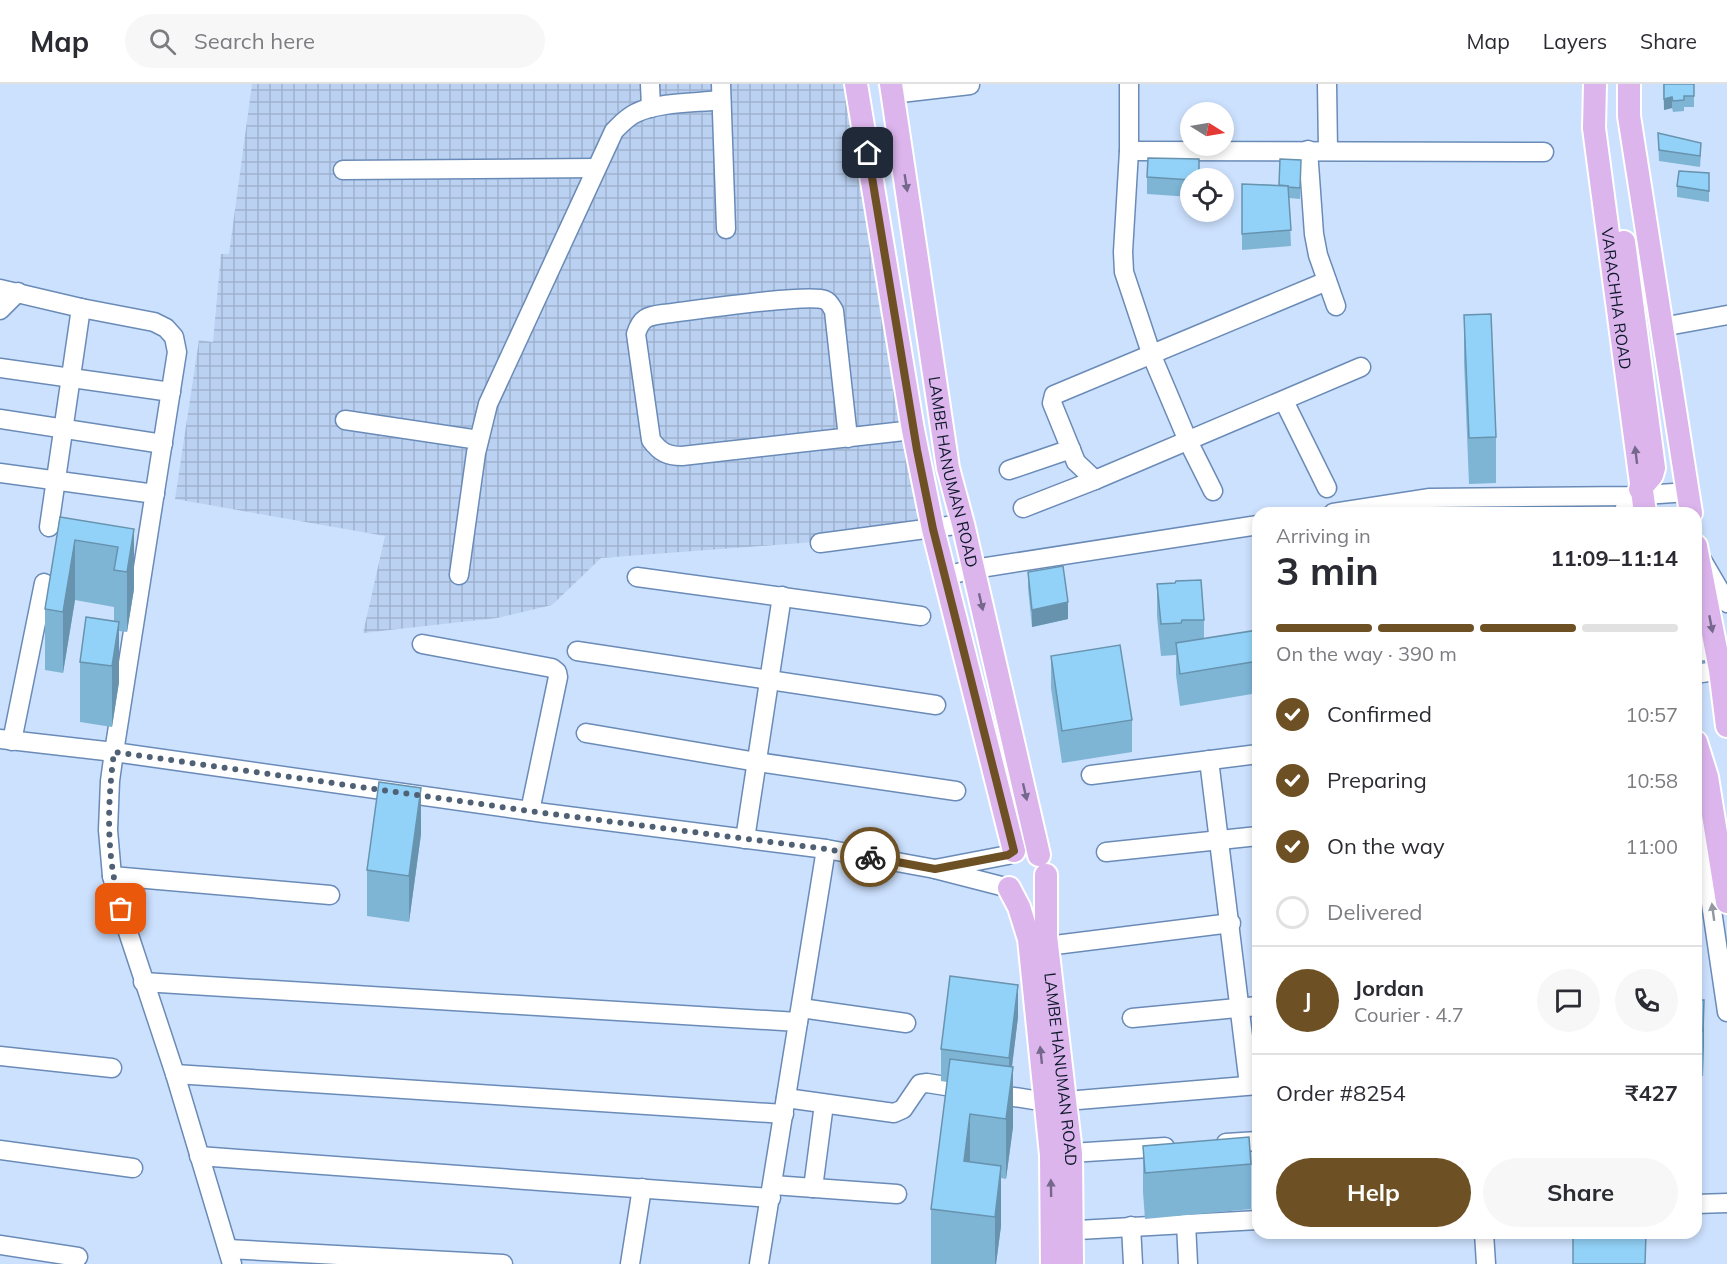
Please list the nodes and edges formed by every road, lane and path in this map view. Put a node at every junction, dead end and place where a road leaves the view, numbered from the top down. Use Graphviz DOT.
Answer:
graph roads {
  1 [pos="650,84"];
  2 [pos="856,84"];
  3 [pos="1130,84"];
  4 [pos="1327,84"];
  5 [pos="1595,84"];
  6 [pos="1629,84"];
  7 [pos="970,85"];
  8 [pos="892,89"];
  9 [pos="721,92"];
  10 [pos="651,108"];
  11 [pos="1629,116"];
  12 [pos="1308,150"];
  13 [pos="1328,150"];
  14 [pos="1130,151"];
  15 [pos="1544,152"];
  16 [pos="596,168"];
  17 [pos="343,170"];
  18 [pos="726,229"];
  19 [pos="1327,281"];
  20 [pos="0,289"];
  21 [pos="18,292"];
  22 [pos="1336,306"];
  23 [pos="81,308"];
  24 [pos="0,310"];
  25 [pos="1723,318"];
  26 [pos="1662,327"];
  27 [pos="1152,356"];
  28 [pos="1361,367"];
  29 [pos="0,368"];
  30 [pos="71,378"];
  31 [pos="171,392"];
  32 [pos="1284,401"];
  33 [pos="0,418"];
  34 [pos="345,420"];
  35 [pos="63,429"];
  36 [pos="913,430"];
  37 [pos="848,438"];
  38 [pos="479,441"];
  39 [pos="1188,441"];
  40 [pos="163,444"];
  41 [pos="1071,449"];
  42 [pos="1009,470"];
  43 [pos="0,473"];
  44 [pos="1095,480"];
  45 [pos="56,481"];
  46 [pos="1327,488"];
  47 [pos="1212,491"];
  48 [pos="155,494"];
  49 [pos="1689,496"];
  50 [pos="1636,501"];
  51 [pos="1421,506"];
  52 [pos="1023,508"];
  53 [pos="963,524"];
  54 [pos="1252,526"];
  55 [pos="49,527"];
  56 [pos="933,529"];
  57 [pos="820,543"];
  58 [pos="1702,559"];
  59 [pos="974,569"];
  60 [pos="459,575"];
  61 [pos="945,576"];
  62 [pos="637,577"];
  63 [pos="1702,577"];
  64 [pos="44,583"];
  65 [pos="782,596"];
  66 [pos="1727,603"];
  67 [pos="921,616"];
  68 [pos="422,644"];
  69 [pos="577,651"];
  70 [pos="1717,658"];
  71 [pos="1702,669"];
  72 [pos="769,680"];
  73 [pos="936,705"];
  74 [pos="1727,726"];
  75 [pos="586,733"];
  76 [pos="6,740"];
  77 [pos="114,752"];
  78 [pos="1252,755"];
  79 [pos="1209,760"];
  80 [pos="1702,761"];
  81 [pos="757,762"];
  82 [pos="1092,775"];
  83 [pos="1707,777"];
  84 [pos="956,791"];
  85 [pos="530,811"];
  86 [pos="1252,837"];
  87 [pos="745,839"];
  88 [pos="1221,840"];
  89 [pos="826,849"];
  90 [pos="1106,852"];
  91 [pos="1011,853"];
  92 [pos="1043,865"];
  93 [pos="935,869"];
  94 [pos="112,876"];
  95 [pos="1009,888"];
  96 [pos="330,895"];
  97 [pos="1727,902"];
  98 [pos="1231,923"];
  99 [pos="1047,946"];
  100 [pos="143,982"];
  101 [pos="1250,1007"];
  102 [pos="1727,1012"];
  103 [pos="800,1015"];
  104 [pos="1132,1018"];
  105 [pos="906,1023"];
  106 [pos="1252,1046"];
  107 [pos="0,1056"];
  108 [pos="112,1068"];
  109 [pos="175,1074"];
  110 [pos="1252,1085"];
  111 [pos="1056,1101"];
  112 [pos="824,1104"];
  113 [pos="785,1106"];
  114 [pos="1252,1141"];
  115 [pos="1212,1144"];
  116 [pos="1177,1146"];
  117 [pos="0,1150"];
  118 [pos="1061,1154"];
  119 [pos="199,1156"];
  120 [pos="133,1168"];
  121 [pos="642,1188"];
  122 [pos="813,1188"];
  123 [pos="772,1191"];
  124 [pos="897,1194"];
  125 [pos="1727,1203"];
  126 [pos="1702,1204"];
  127 [pos="1252,1220"];
  128 [pos="1186,1223"];
  129 [pos="1131,1226"];
  130 [pos="1062,1231"];
  131 [pos="1484,1239"];
  132 [pos="0,1245"];
  133 [pos="78,1257"];
  134 [pos="230,1257"];
  135 [pos="502,1264"];
  136 [pos="630,1264"];
  137 [pos="759,1264"];
  138 [pos="1052,1264"];
  139 [pos="1072,1264"];
  140 [pos="1133,1264"];
  141 [pos="1188,1264"];
  142 [pos="1486,1264"];
  1 -- 10 [label="street"];
  2 -- 36 [label="main road, LAMBE HANUMAN ROAD"];
  3 -- 14 [label="street"];
  4 -- 13 [label="street"];
  50 -- 5 [label="main road, VARACHHA ROAD, one-way"];
  6 -- 11 [label="main road"];
  7 -- 8 [label="street"];
  8 -- 53 [label="main road, LAMBE HANUMAN ROAD, one-way"];
  9 -- 10 [label="street"];
  9 -- 18 [label="street"];
  10 -- 16 [label="street"];
  11 -- 26 [label="main road"];
  11 -- 49 [label="main road"];
  12 -- 13 [label="street"];
  12 -- 14 [label="street"];
  12 -- 19 [label="street"];
  13 -- 15 [label="street"];
  14 -- 27 [label="street"];
  16 -- 17 [label="street"];
  16 -- 38 [label="street"];
  19 -- 22 [label="street"];
  19 -- 27 [label="street"];
  20 -- 21 [label="street"];
  21 -- 23 [label="street"];
  21 -- 24 [label="street"];
  23 -- 30 [label="street"];
  23 -- 31 [label="street"];
  25 -- 26 [label="street"];
  26 -- 49 [label="main road"];
  27 -- 39 [label="street"];
  27 -- 41 [label="street"];
  28 -- 32 [label="street"];
  29 -- 30 [label="street"];
  30 -- 31 [label="street"];
  30 -- 35 [label="street"];
  31 -- 40 [label="street"];
  32 -- 39 [label="street"];
  32 -- 46 [label="street"];
  33 -- 35 [label="street"];
  34 -- 38 [label="street"];
  35 -- 40 [label="street"];
  35 -- 45 [label="street"];
  36 -- 37 [label="street"];
  36 -- 56 [label="main road, LAMBE HANUMAN ROAD"];
  37 -- 37 [label="street"];
  38 -- 60 [label="street"];
  39 -- 44 [label="street"];
  39 -- 47 [label="street"];
  40 -- 48 [label="street"];
  41 -- 42 [label="street"];
  41 -- 44 [label="street"];
  43 -- 45 [label="street"];
  44 -- 52 [label="street"];
  45 -- 48 [label="street"];
  45 -- 55 [label="street"];
  48 -- 77 [label="street"];
  49 -- 50 [label="street"];
  50 -- 51 [label="street"];
  53 -- 56 [label="street"];
  53 -- 59 [label="main road, LAMBE HANUMAN ROAD"];
  54 -- 59 [label="street"];
  56 -- 57 [label="street"];
  56 -- 61 [label="main road, LAMBE HANUMAN ROAD"];
  58 -- 66 [label="street"];
  59 -- 61 [label="street"];
  59 -- 92 [label="main road, LAMBE HANUMAN ROAD, one-way"];
  61 -- 91 [label="main road, LAMBE HANUMAN ROAD"];
  62 -- 65 [label="street"];
  63 -- 70 [label="main road, one-way"];
  64 -- 76 [label="street"];
  65 -- 67 [label="street"];
  65 -- 72 [label="street"];
  68 -- 85 [label="street"];
  69 -- 72 [label="street"];
  70 -- 71 [label="street"];
  70 -- 74 [label="main road"];
  72 -- 73 [label="street"];
  72 -- 81 [label="street"];
  75 -- 81 [label="street"];
  76 -- 77 [label="street"];
  77 -- 85 [label="street"];
  77 -- 94 [label="street"];
  78 -- 79 [label="street"];
  79 -- 82 [label="street"];
  79 -- 88 [label="street"];
  80 -- 83 [label="main road"];
  81 -- 84 [label="street"];
  81 -- 87 [label="street"];
  83 -- 97 [label="main road"];
  102 -- 83 [label="street, one-way"];
  85 -- 87 [label="street"];
  86 -- 88 [label="street"];
  87 -- 89 [label="street"];
  88 -- 90 [label="street"];
  88 -- 98 [label="street"];
  89 -- 93 [label="street"];
  89 -- 103 [label="street"];
  91 -- 92 [label="main road"];
  91 -- 93 [label="street"];
  91 -- 95 [label="main road"];
  92 -- 95 [label="main road"];
  92 -- 99 [label="main road, LAMBE HANUMAN ROAD"];
  93 -- 95 [label="street"];
  94 -- 96 [label="street"];
  94 -- 100 [label="street"];
  111 -- 95 [label="main road, one-way"];
  98 -- 99 [label="street"];
  98 -- 101 [label="street"];
  99 -- 111 [label="main road, LAMBE HANUMAN ROAD"];
  100 -- 103 [label="street"];
  100 -- 109 [label="street"];
  101 -- 104 [label="street"];
  101 -- 106 [label="street"];
  103 -- 105 [label="street"];
  103 -- 113 [label="street"];
  107 -- 108 [label="street"];
  109 -- 113 [label="street"];
  109 -- 119 [label="street"];
  110 -- 111 [label="street"];
  111 -- 112 [label="street"];
  111 -- 118 [label="main road, LAMBE HANUMAN ROAD"];
  112 -- 113 [label="street"];
  112 -- 122 [label="street"];
  113 -- 123 [label="street"];
  114 -- 115 [label="street"];
  116 -- 118 [label="street"];
  117 -- 120 [label="street"];
  118 -- 130 [label="main road, LAMBE HANUMAN ROAD"];
  119 -- 121 [label="street"];
  119 -- 134 [label="street"];
  121 -- 123 [label="street"];
  121 -- 136 [label="street"];
  122 -- 123 [label="street"];
  122 -- 124 [label="street"];
  123 -- 137 [label="street"];
  125 -- 126 [label="street"];
  127 -- 128 [label="street"];
  128 -- 129 [label="street"];
  128 -- 141 [label="street"];
  129 -- 130 [label="street"];
  129 -- 140 [label="street"];
  130 -- 138 [label="main road"];
  130 -- 139 [label="main road, LAMBE HANUMAN ROAD"];
  131 -- 142 [label="street"];
  132 -- 133 [label="street"];
  134 -- 135 [label="street"];
}
